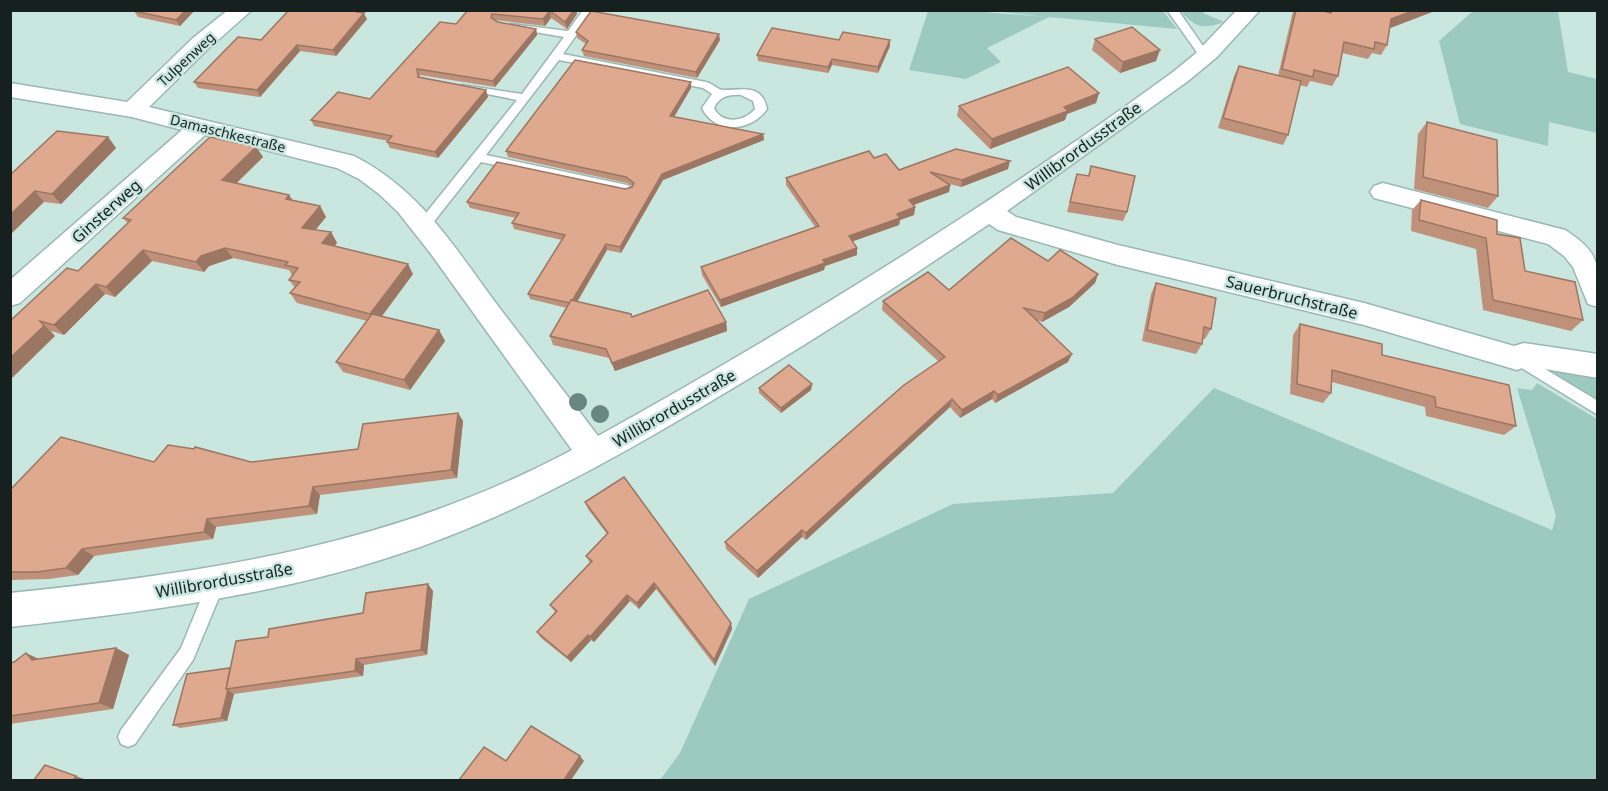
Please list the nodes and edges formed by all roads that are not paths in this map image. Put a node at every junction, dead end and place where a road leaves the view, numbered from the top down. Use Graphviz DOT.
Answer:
graph roads {
  1 [pos="242,10"];
  2 [pos="589,10"];
  3 [pos="1172,10"];
  4 [pos="1250,10"];
  5 [pos="500,23"];
  6 [pos="572,35"];
  7 [pos="557,56"];
  8 [pos="1204,56"];
  9 [pos="458,85"];
  10 [pos="10,90"];
  11 [pos="720,94"];
  12 [pos="525,98"];
  13 [pos="132,110"];
  14 [pos="201,126"];
  15 [pos="477,157"];
  16 [pos="627,189"];
  17 [pos="1383,192"];
  18 [pos="990,212"];
  19 [pos="423,226"];
  20 [pos="10,296"];
  21 [pos="1598,297"];
  22 [pos="1517,358"];
  23 [pos="1598,366"];
  24 [pos="1598,409"];
  25 [pos="593,454"];
  26 [pos="216,583"];
  27 [pos="10,610"];
  28 [pos="128,737"];
  1 -- 13 [label="street, Tulpenweg"];
  2 -- 6 [label="lane"];
  3 -- 8 [label="lane"];
  4 -- 8 [label="street, Willibrordusstraße"];
  5 -- 6 [label="lane"];
  6 -- 7 [label="lane"];
  7 -- 11 [label="lane"];
  7 -- 12 [label="lane"];
  8 -- 18 [label="street, Willibrordusstraße"];
  9 -- 12 [label="lane"];
  10 -- 13 [label="street, Damaschkestraße"];
  12 -- 15 [label="lane"];
  13 -- 14 [label="street, Damaschkestraße"];
  14 -- 19 [label="street, Damaschkestraße"];
  14 -- 20 [label="street, Ginsterweg"];
  15 -- 16 [label="lane"];
  15 -- 19 [label="lane"];
  17 -- 21 [label="street"];
  18 -- 22 [label="street, Sauerbruchstraße"];
  18 -- 25 [label="street, Willibrordusstraße"];
  19 -- 25 [label="street, Damaschkestraße"];
  22 -- 23 [label="street, Sauerbruchstraße"];
  22 -- 24 [label="lane"];
  25 -- 26 [label="street, Willibrordusstraße"];
  26 -- 27 [label="street, Willibrordusstraße"];
  26 -- 28 [label="lane"];
}
